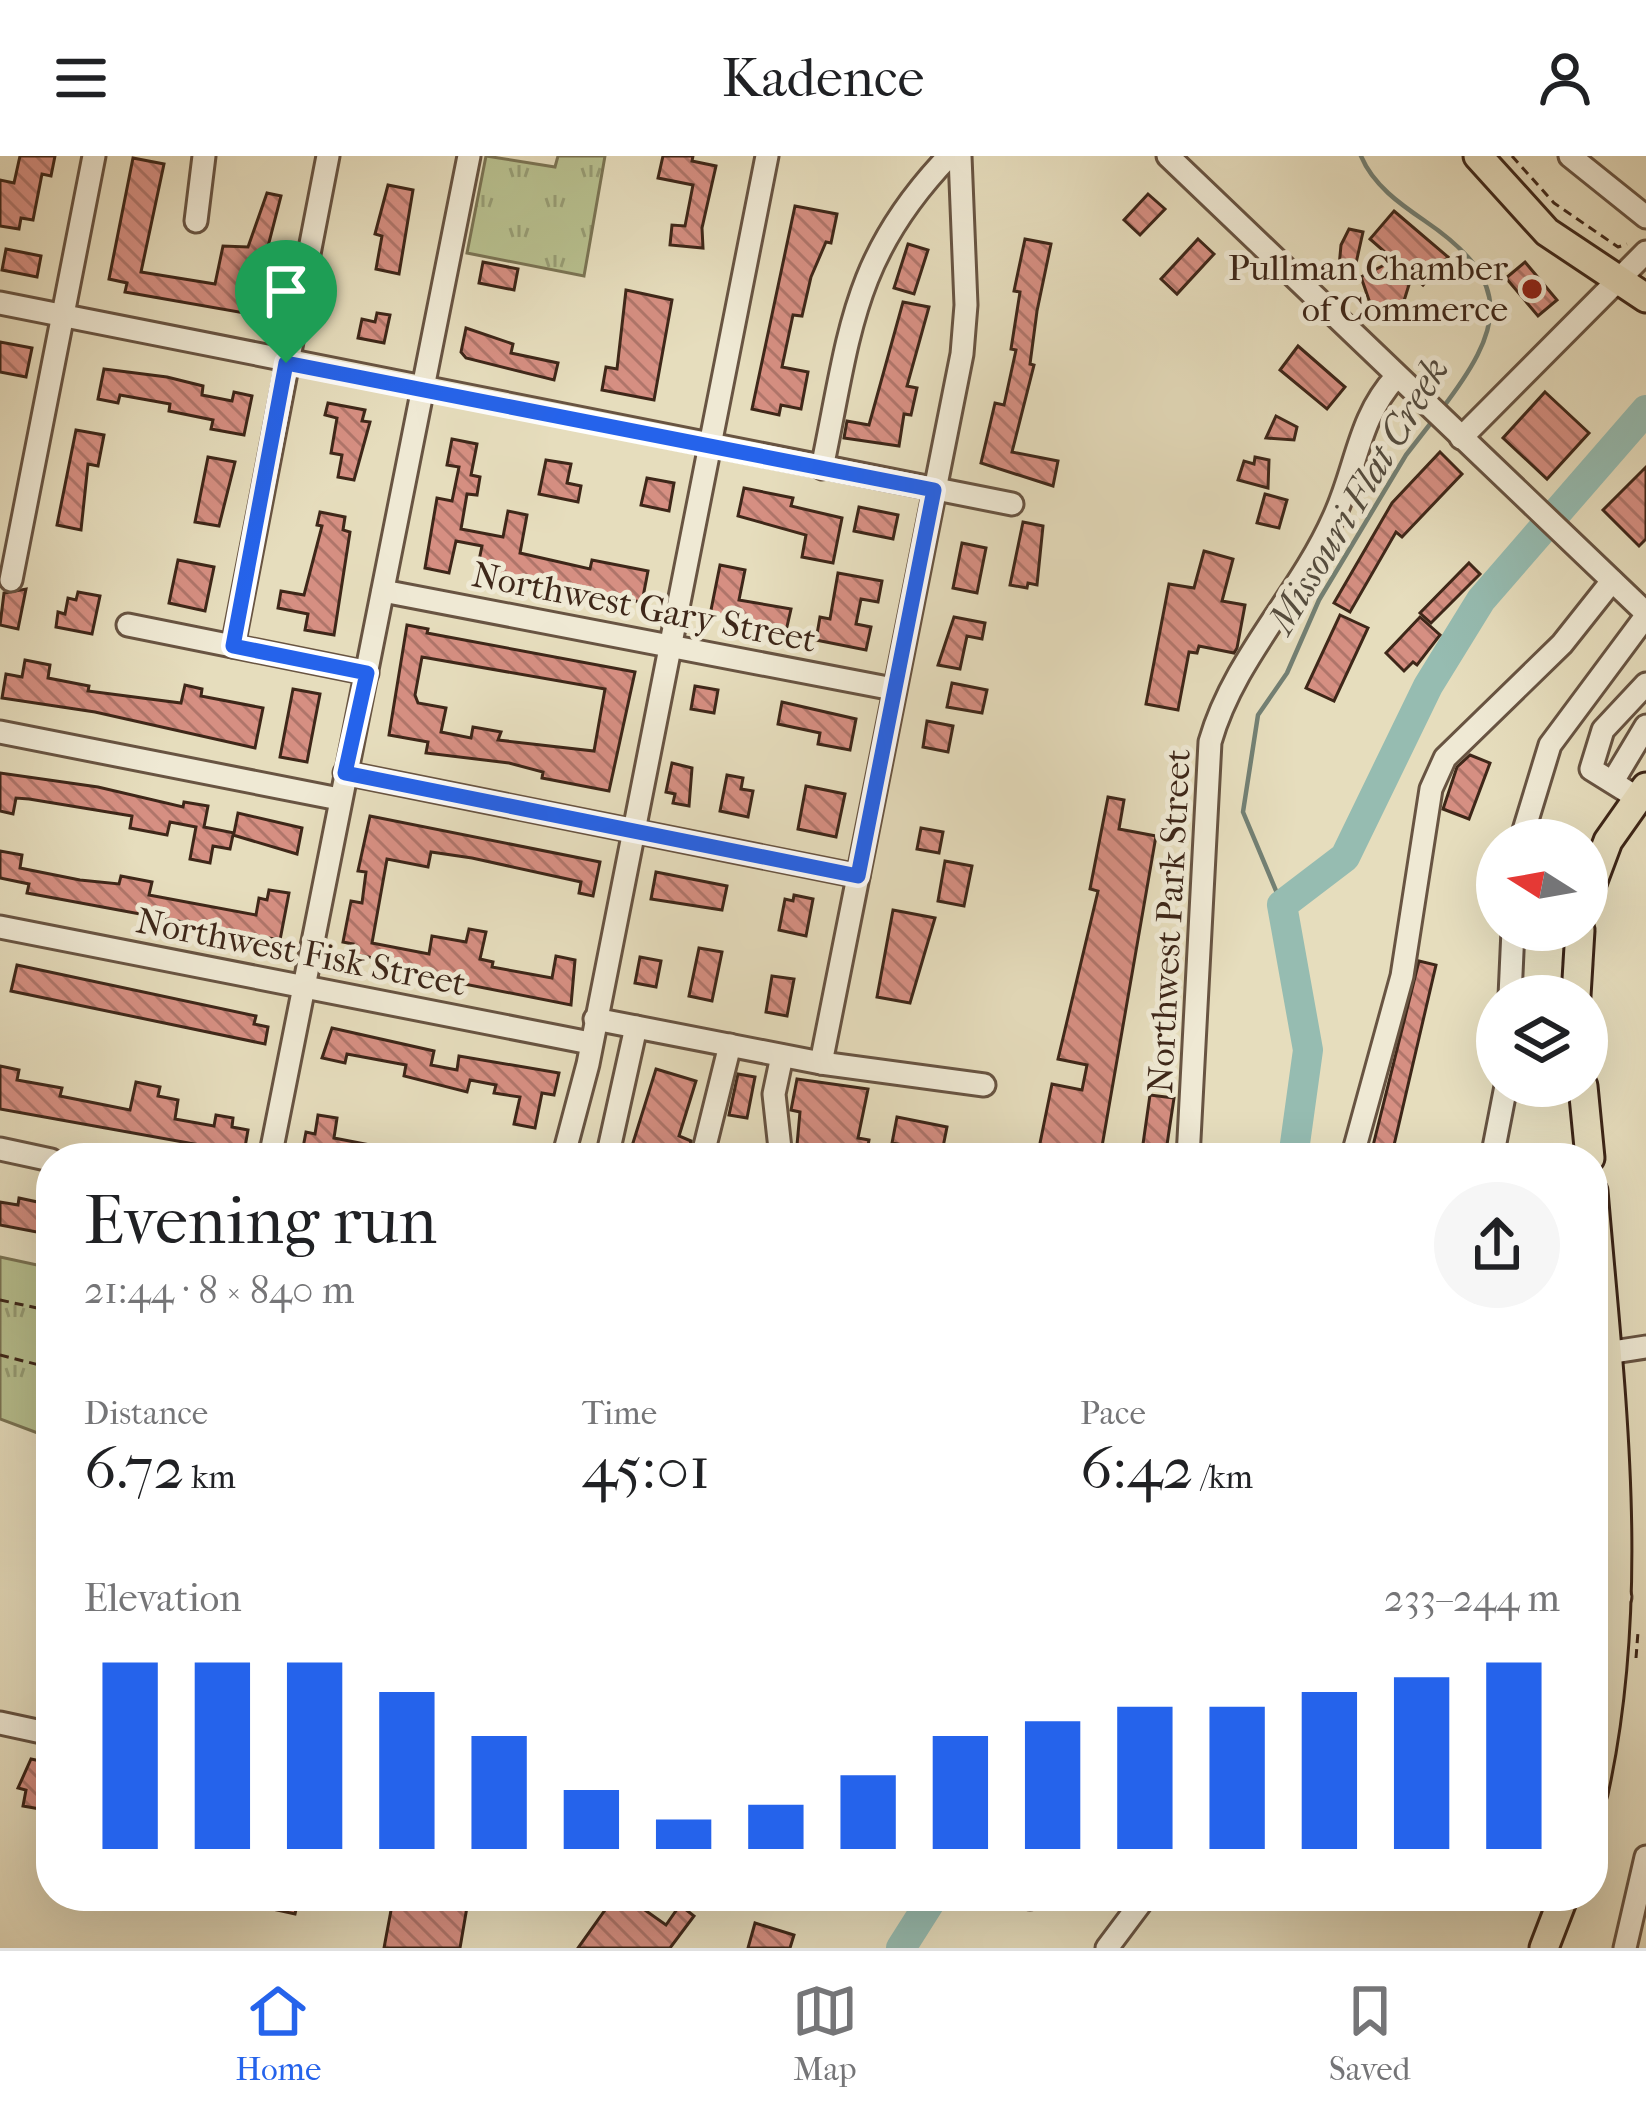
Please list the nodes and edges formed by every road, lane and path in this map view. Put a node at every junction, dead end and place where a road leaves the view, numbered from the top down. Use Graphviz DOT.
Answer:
graph roads {
  1 [pos="94,156"];
  2 [pos="204,156"];
  3 [pos="328,156"];
  4 [pos="469,156"];
  5 [pos="767,156"];
  6 [pos="950,156"];
  7 [pos="960,156"];
  8 [pos="1168,156"];
  9 [pos="1478,156"];
  10 [pos="1512,156"];
  11 [pos="1570,156"];
  12 [pos="1646,217"];
  13 [pos="196,221"];
  14 [pos="1618,247"];
  15 [pos="1646,252"];
  16 [pos="1615,280"];
  17 [pos="1646,298"];
  18 [pos="0,303"];
  19 [pos="62,316"];
  20 [pos="286,363"];
  21 [pos="1396,376"];
  22 [pos="421,390"];
  23 [pos="1455,432"];
  24 [pos="710,447"];
  25 [pos="822,467"];
  26 [pos="934,490"];
  27 [pos="1012,504"];
  28 [pos="11,580"];
  29 [pos="1612,581"];
  30 [pos="383,591"];
  31 [pos="1646,614"];
  32 [pos="128,625"];
  33 [pos="667,644"];
  34 [pos="233,646"];
  35 [pos="367,673"];
  36 [pos="1646,684"];
  37 [pos="893,689"];
  38 [pos="1646,726"];
  39 [pos="0,732"];
  40 [pos="345,773"];
  41 [pos="1632,788"];
  42 [pos="339,799"];
  43 [pos="1527,819"];
  44 [pos="632,831"];
  45 [pos="1608,841"];
  46 [pos="858,876"];
  47 [pos="0,927"];
  48 [pos="302,986"];
  49 [pos="595,1019"];
  50 [pos="636,1027"];
  51 [pos="590,1043"];
  52 [pos="730,1045"];
  53 [pos="782,1056"];
  54 [pos="821,1063"];
  55 [pos="984,1085"];
  56 [pos="1503,1107"];
  57 [pos="1590,1107"];
  58 [pos="273,1143"];
  59 [pos="567,1143"];
  60 [pos="610,1143"];
  61 [pos="706,1143"];
  62 [pos="780,1143"];
  63 [pos="1189,1143"];
  64 [pos="1356,1143"];
  65 [pos="1495,1143"];
  66 [pos="1590,1143"];
  67 [pos="0,1150"];
  68 [pos="36,1157"];
  69 [pos="0,1300"];
  70 [pos="36,1308"];
  71 [pos="1646,1348"];
  72 [pos="1608,1353"];
  73 [pos="0,1355"];
  74 [pos="36,1364"];
  75 [pos="0,1723"];
  76 [pos="36,1731"];
  77 [pos="1646,1857"];
  78 [pos="1135,1911"];
  79 [pos="1558,1911"];
  80 [pos="1107,1948"];
  81 [pos="1544,1948"];
  82 [pos="1624,1948"];
  1 -- 19 [label="street"];
  2 -- 13 [label="street"];
  3 -- 20 [label="street"];
  4 -- 22 [label="street"];
  5 -- 24 [label="street"];
  6 -- 25 [label="street"];
  7 -- 26 [label="street"];
  8 -- 21 [label="street"];
  9 -- 16 [label="main road"];
  10 -- 14 [label="path"];
  11 -- 12 [label="street"];
  15 -- 16 [label="street"];
  16 -- 17 [label="main road"];
  16 -- 23 [label="street"];
  18 -- 19 [label="street"];
  19 -- 20 [label="street"];
  19 -- 28 [label="street"];
  20 -- 22 [label="street"];
  20 -- 34 [label="street"];
  21 -- 23 [label="street"];
  21 -- 63 [label="street, Northwest Park Street"];
  22 -- 24 [label="street"];
  22 -- 30 [label="street"];
  23 -- 29 [label="street"];
  24 -- 25 [label="street"];
  24 -- 33 [label="street"];
  25 -- 26 [label="street"];
  26 -- 27 [label="street"];
  26 -- 37 [label="street"];
  29 -- 31 [label="street"];
  29 -- 64 [label="street"];
  30 -- 33 [label="street, Northwest Gary Street"];
  30 -- 35 [label="street"];
  31 -- 43 [label="street"];
  32 -- 34 [label="street"];
  33 -- 37 [label="street, Northwest Gary Street"];
  33 -- 44 [label="street"];
  34 -- 35 [label="street"];
  35 -- 40 [label="street"];
  36 -- 41 [label="street"];
  37 -- 46 [label="street"];
  38 -- 41 [label="street"];
  39 -- 42 [label="street"];
  40 -- 42 [label="street"];
  40 -- 44 [label="street"];
  41 -- 45 [label="main road"];
  42 -- 48 [label="street"];
  44 -- 46 [label="street"];
  44 -- 49 [label="street"];
  46 -- 54 [label="street"];
  47 -- 48 [label="street, Northwest Fisk Street"];
  48 -- 51 [label="street, Northwest Fisk Street"];
  48 -- 58 [label="street"];
  49 -- 50 [label="street"];
  49 -- 51 [label="street"];
  50 -- 52 [label="street"];
  50 -- 60 [label="street"];
  51 -- 59 [label="street"];
  52 -- 53 [label="street"];
  52 -- 61 [label="street"];
  53 -- 54 [label="street"];
  53 -- 62 [label="street"];
  54 -- 55 [label="street"];
  56 -- 65 [label="street"];
  57 -- 66 [label="main road"];
  67 -- 68 [label="street"];
  69 -- 70 [label="path"];
  71 -- 72 [label="street"];
  73 -- 74 [label="path"];
  75 -- 76 [label="street"];
  77 -- 82 [label="street"];
  78 -- 80 [label="street"];
  79 -- 81 [label="main road"];
}
